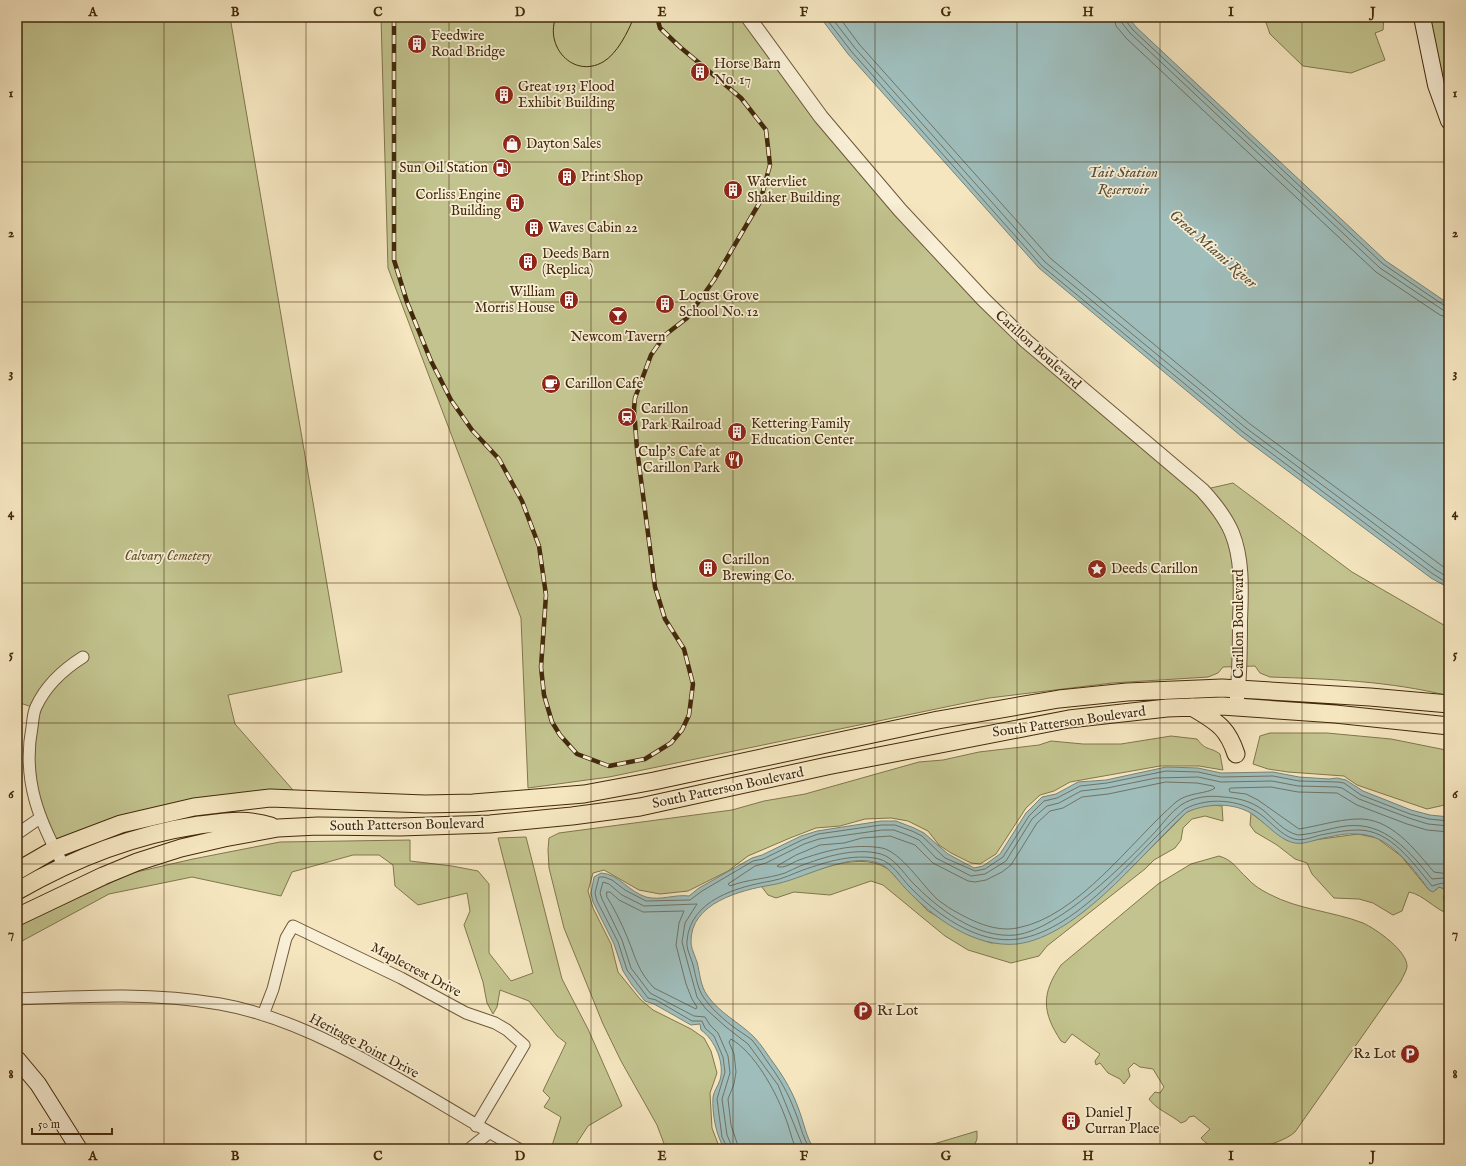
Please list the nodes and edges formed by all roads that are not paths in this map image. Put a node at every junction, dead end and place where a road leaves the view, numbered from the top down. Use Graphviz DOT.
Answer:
graph roads {
  1 [pos="748,17"];
  2 [pos="1422,17"];
  3 [pos="1449,121"];
  4 [pos="83,657"];
  5 [pos="1238,689"];
  6 [pos="1449,704"];
  7 [pos="1192,707"];
  8 [pos="1236,707"];
  9 [pos="1449,726"];
  10 [pos="1236,754"];
  11 [pos="40,818"];
  12 [pos="278,828"];
  13 [pos="17,834"];
  14 [pos="55,849"];
  15 [pos="64,866"];
  16 [pos="17,871"];
  17 [pos="17,891"];
  18 [pos="17,917"];
  19 [pos="17,999"];
  20 [pos="263,1016"];
  21 [pos="18,1065"];
  22 [pos="476,1126"];
  23 [pos="489,1133"];
  24 [pos="79,1149"];
  25 [pos="469,1149"];
  26 [pos="519,1149"];
  1 -- 5 [label="street, Carillon Boulevard"];
  2 -- 3 [label="main road"];
  4 -- 11 [label="street"];
  5 -- 6 [label="main road, South Patterson Boulevard"];
  5 -- 8 [label="street, Carillon Boulevard"];
  5 -- 14 [label="main road, South Patterson Boulevard"];
  7 -- 8 [label="main road, South Patterson Boulevard"];
  7 -- 10 [label="main road"];
  7 -- 12 [label="main road, South Patterson Boulevard"];
  8 -- 9 [label="main road, South Patterson Boulevard"];
  11 -- 13 [label="street"];
  11 -- 14 [label="street"];
  12 -- 15 [label="main road"];
  12 -- 18 [label="main road, South Patterson Boulevard"];
  14 -- 15 [label="street"];
  14 -- 16 [label="main road, South Patterson Boulevard"];
  15 -- 17 [label="main road"];
  19 -- 20 [label="street, Heritage Point Drive"];
  20 -- 22 [label="street, Heritage Point Drive"];
  20 -- 22 [label="street, Maplecrest Drive"];
  21 -- 24 [label="main road"];
  22 -- 23 [label="street, Heritage Point Drive"];
  23 -- 25 [label="street"];
  23 -- 26 [label="street, Heritage Point Drive"];
}
